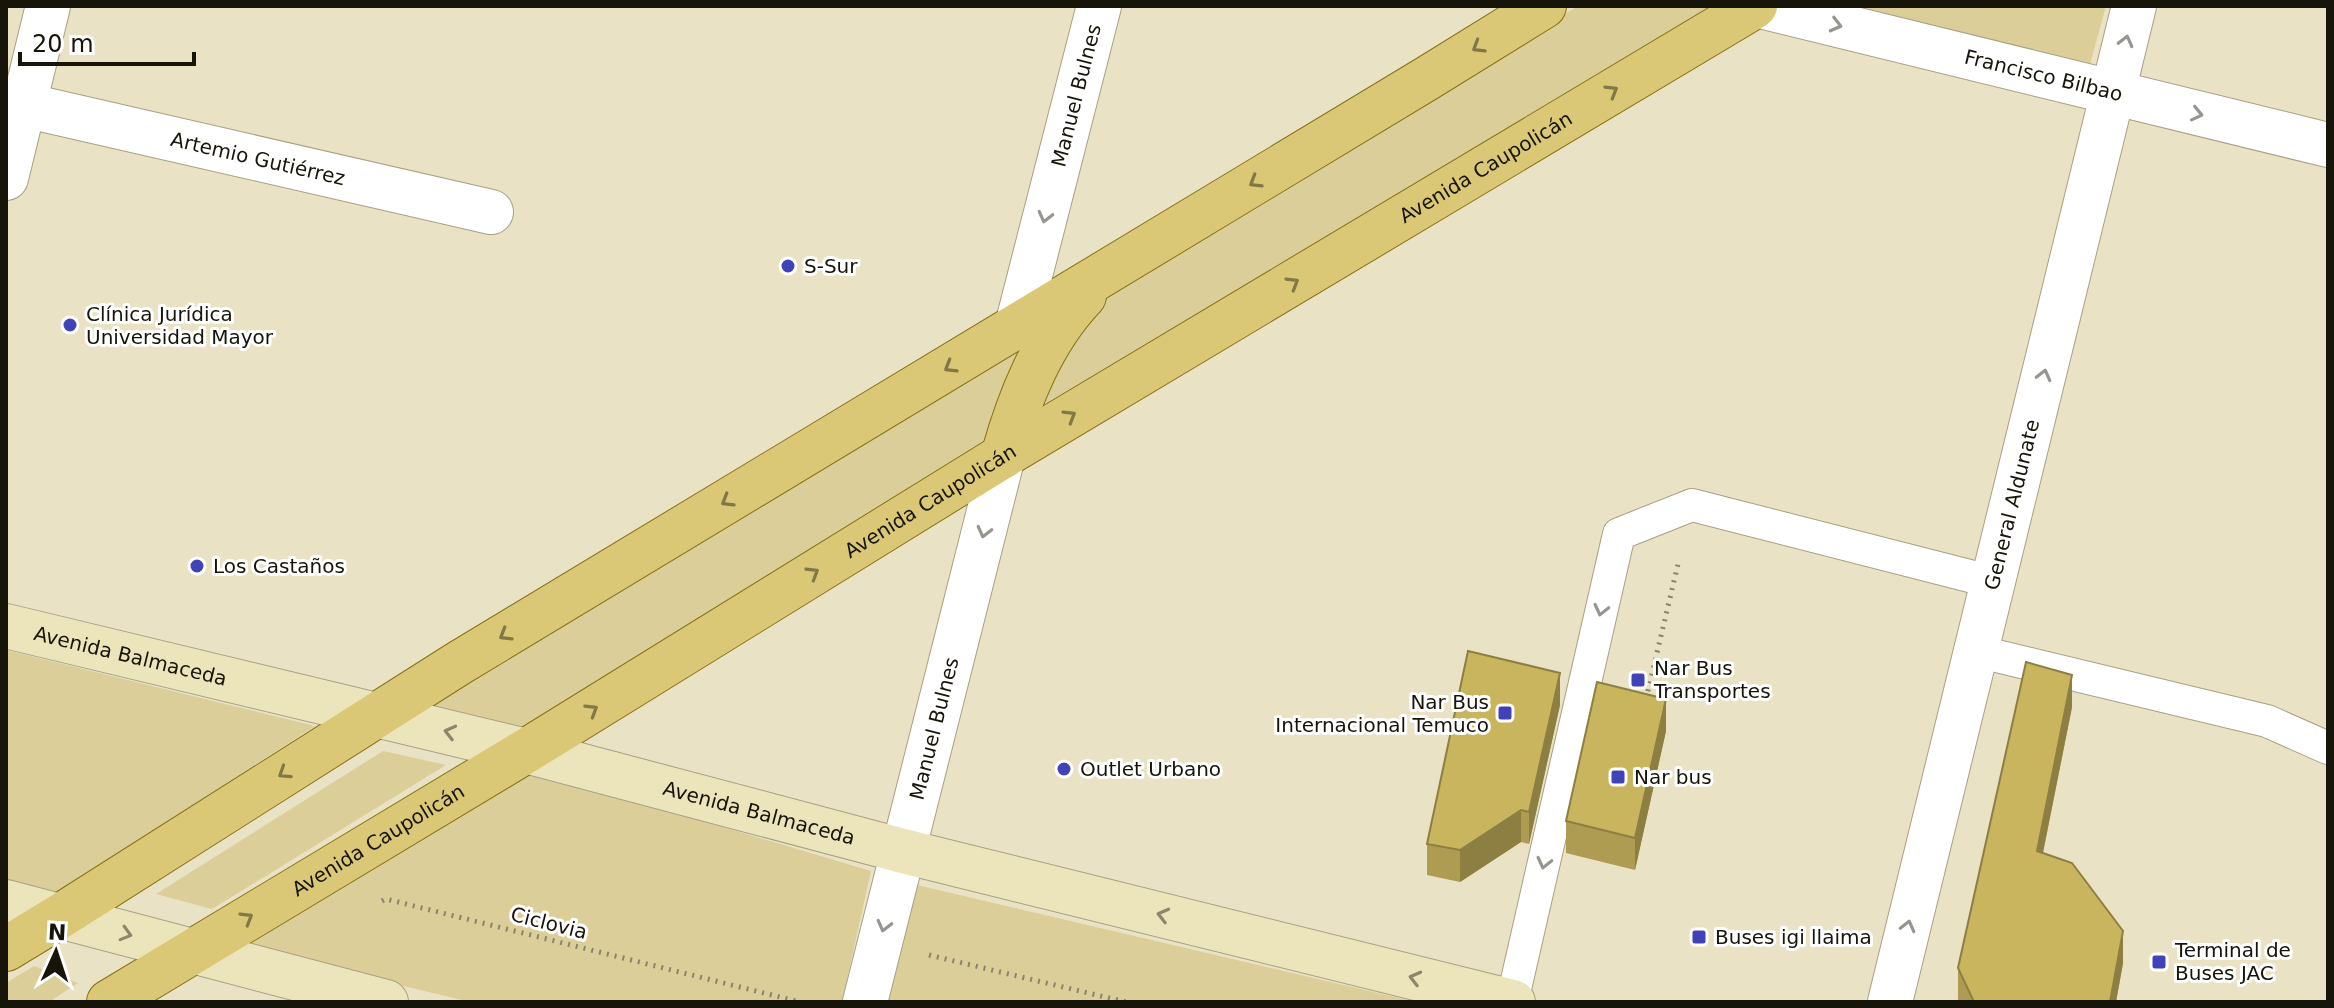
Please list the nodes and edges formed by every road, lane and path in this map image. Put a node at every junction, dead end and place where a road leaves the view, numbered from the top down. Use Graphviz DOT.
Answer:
graph roads {
  1 [pos="48,6"];
  2 [pos="1099,6"];
  3 [pos="1544,6"];
  4 [pos="1758,6"];
  5 [pos="2134,6"];
  6 [pos="2112,94"];
  7 [pos="24,105"];
  8 [pos="2328,145"];
  9 [pos="6,178"];
  10 [pos="491,212"];
  11 [pos="1109,270"];
  12 [pos="1017,326"];
  13 [pos="1003,456"];
  14 [pos="1692,505"];
  15 [pos="1993,582"];
  16 [pos="6,626"];
  17 [pos="1976,651"];
  18 [pos="1643,709"];
  19 [pos="376,714"];
  20 [pos="2328,748"];
  21 [pos="526,751"];
  22 [pos="903,851"];
  23 [pos="6,902"];
  24 [pos="373,904"];
  25 [pos="62,915"];
  26 [pos="6,949"];
  27 [pos="915,951"];
  28 [pos="189,952"];
  29 [pos="109,1002"];
  30 [pos="386,1002"];
  31 [pos="800,1002"];
  32 [pos="865,1002"];
  33 [pos="1126,1002"];
  34 [pos="1512,1002"];
  35 [pos="1890,1002"];
  1 -- 7 [label="street"];
  2 -- 12 [label="street, Manuel Bulnes, one-way"];
  3 -- 11 [label="main road, one-way"];
  4 -- 6 [label="street, Francisco Bilbao, one-way"];
  13 -- 4 [label="main road, Avenida Caupolicán, one-way"];
  6 -- 5 [label="street, General Aldunate, one-way"];
  6 -- 8 [label="street, Francisco Bilbao, one-way"];
  15 -- 6 [label="street, General Aldunate, one-way"];
  7 -- 9 [label="street"];
  7 -- 10 [label="street, Artemio Gutiérrez"];
  11 -- 12 [label="main road"];
  11 -- 13 [label="main road"];
  12 -- 19 [label="main road, one-way"];
  21 -- 13 [label="main road, Avenida Caupolicán, one-way"];
  13 -- 22 [label="street, Manuel Bulnes, one-way"];
  14 -- 15 [label="lane"];
  14 -- 18 [label="path"];
  14 -- 34 [label="lane, one-way"];
  15 -- 17 [label="street, General Aldunate"];
  16 -- 19 [label="main road, Avenida Balmaceda"];
  17 -- 20 [label="lane"];
  35 -- 17 [label="street, General Aldunate, one-way"];
  21 -- 19 [label="main road, Avenida Balmaceda, one-way"];
  19 -- 25 [label="main road, one-way"];
  21 -- 22 [label="main road, Avenida Balmaceda"];
  28 -- 21 [label="main road, Avenida Caupolicán, one-way"];
  22 -- 32 [label="street, Manuel Bulnes, one-way"];
  34 -- 22 [label="main road, Avenida Balmaceda, one-way"];
  23 -- 25 [label="main road"];
  24 -- 31 [label="path, Ciclovia"];
  25 -- 26 [label="main road"];
  25 -- 28 [label="main road, one-way"];
  27 -- 33 [label="path"];
  28 -- 29 [label="main road, Avenida Caupolicán"];
  28 -- 30 [label="main road"];
}
